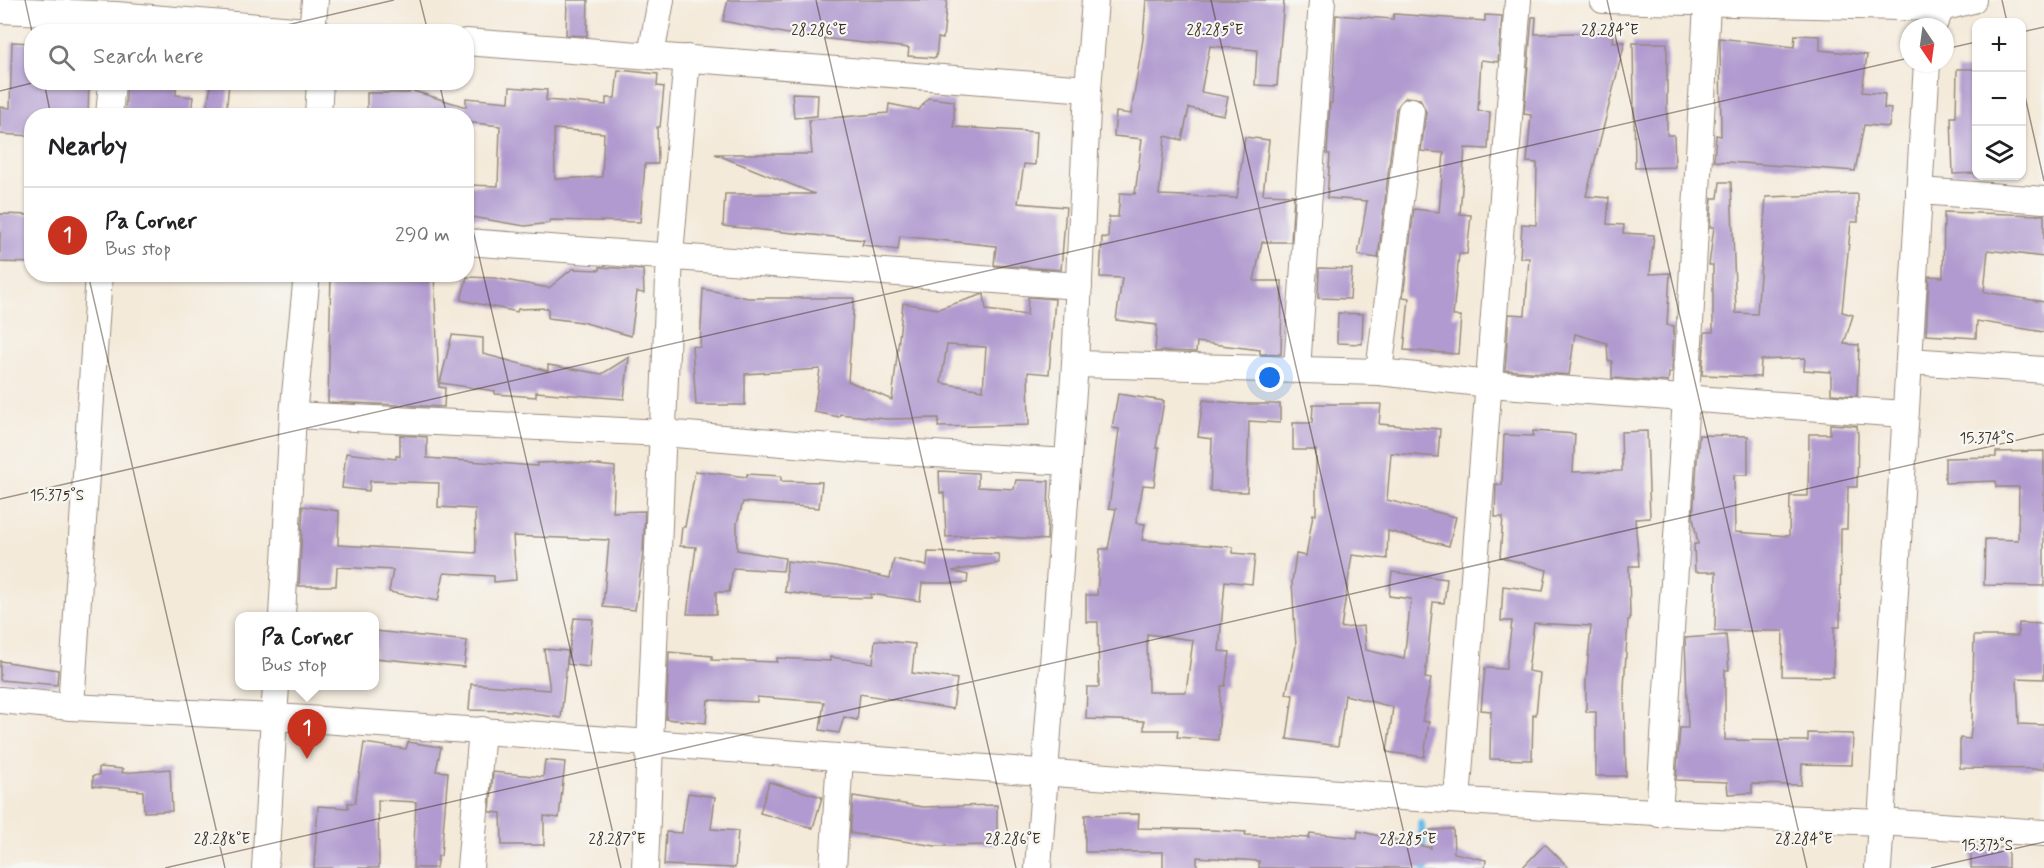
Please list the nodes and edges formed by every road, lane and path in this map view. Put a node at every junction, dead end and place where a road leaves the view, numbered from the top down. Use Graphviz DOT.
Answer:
graph roads {
  1 [pos="315,0"];
  2 [pos="661,0"];
  3 [pos="1095,0"];
  4 [pos="1322,0"];
  5 [pos="1518,0"];
  6 [pos="1603,0"];
  7 [pos="1974,0"];
  8 [pos="1707,4"];
  9 [pos="0,10"];
  10 [pos="116,15"];
  11 [pos="1937,17"];
  12 [pos="226,24"];
  13 [pos="313,24"];
  14 [pos="474,43"];
  15 [pos="651,55"];
  16 [pos="687,58"];
  17 [pos="1926,72"];
  18 [pos="1088,89"];
  19 [pos="112,90"];
  20 [pos="320,90"];
  21 [pos="110,108"];
  22 [pos="318,108"];
  23 [pos="1411,111"];
  24 [pos="1919,191"];
  25 [pos="2044,200"];
  26 [pos="474,242"];
  27 [pos="670,254"];
  28 [pos="98,282"];
  29 [pos="306,282"];
  30 [pos="1079,286"];
  31 [pos="1909,362"];
  32 [pos="1075,364"];
  33 [pos="1297,369"];
  34 [pos="2044,370"];
  35 [pos="1378,372"];
  36 [pos="1490,384"];
  37 [pos="1686,398"];
  38 [pos="1904,414"];
  39 [pos="293,415"];
  40 [pos="663,433"];
  41 [pos="1068,462"];
  42 [pos="282,612"];
  43 [pos="276,690"];
  44 [pos="0,700"];
  45 [pos="71,707"];
  46 [pos="274,717"];
  47 [pos="482,730"];
  48 [pos="649,743"];
  49 [pos="840,757"];
  50 [pos="1043,774"];
  51 [pos="1457,800"];
  52 [pos="1659,814"];
  53 [pos="1881,822"];
  54 [pos="2044,833"];
  55 [pos="265,868"];
  56 [pos="470,868"];
  57 [pos="645,868"];
  58 [pos="833,868"];
  59 [pos="1038,868"];
  60 [pos="1878,868"];
  1 -- 13 [label="street"];
  2 -- 15 [label="street"];
  3 -- 18 [label="street"];
  4 -- 33 [label="street"];
  5 -- 36 [label="street"];
  6 -- 8 [label="street"];
  7 -- 11 [label="street"];
  8 -- 11 [label="street"];
  8 -- 37 [label="street"];
  9 -- 10 [label="street"];
  10 -- 12 [label="street"];
  14 -- 15 [label="street"];
  15 -- 16 [label="street"];
  16 -- 18 [label="street"];
  16 -- 27 [label="street"];
  17 -- 24 [label="street"];
  18 -- 30 [label="street"];
  19 -- 21 [label="street"];
  20 -- 22 [label="street"];
  23 -- 35 [label="street"];
  24 -- 25 [label="street"];
  24 -- 31 [label="street"];
  26 -- 27 [label="street"];
  27 -- 30 [label="street"];
  27 -- 40 [label="street"];
  28 -- 45 [label="street"];
  29 -- 39 [label="street"];
  30 -- 32 [label="street"];
  31 -- 34 [label="street"];
  31 -- 38 [label="street"];
  32 -- 33 [label="street"];
  32 -- 41 [label="street"];
  33 -- 35 [label="street"];
  35 -- 36 [label="street"];
  36 -- 37 [label="street"];
  36 -- 51 [label="street"];
  37 -- 38 [label="street"];
  37 -- 52 [label="street"];
  38 -- 53 [label="street"];
  39 -- 40 [label="street"];
  39 -- 42 [label="street"];
  40 -- 41 [label="street"];
  40 -- 48 [label="street"];
  41 -- 50 [label="street"];
  43 -- 46 [label="street"];
  44 -- 45 [label="street"];
  45 -- 46 [label="street"];
  46 -- 47 [label="street"];
  46 -- 55 [label="street"];
  47 -- 48 [label="street"];
  47 -- 56 [label="street"];
  48 -- 49 [label="street"];
  48 -- 57 [label="street"];
  49 -- 50 [label="street"];
  49 -- 58 [label="street"];
  50 -- 51 [label="street"];
  50 -- 59 [label="street"];
  51 -- 52 [label="street"];
  52 -- 53 [label="street"];
  53 -- 54 [label="street"];
  53 -- 60 [label="street"];
}
